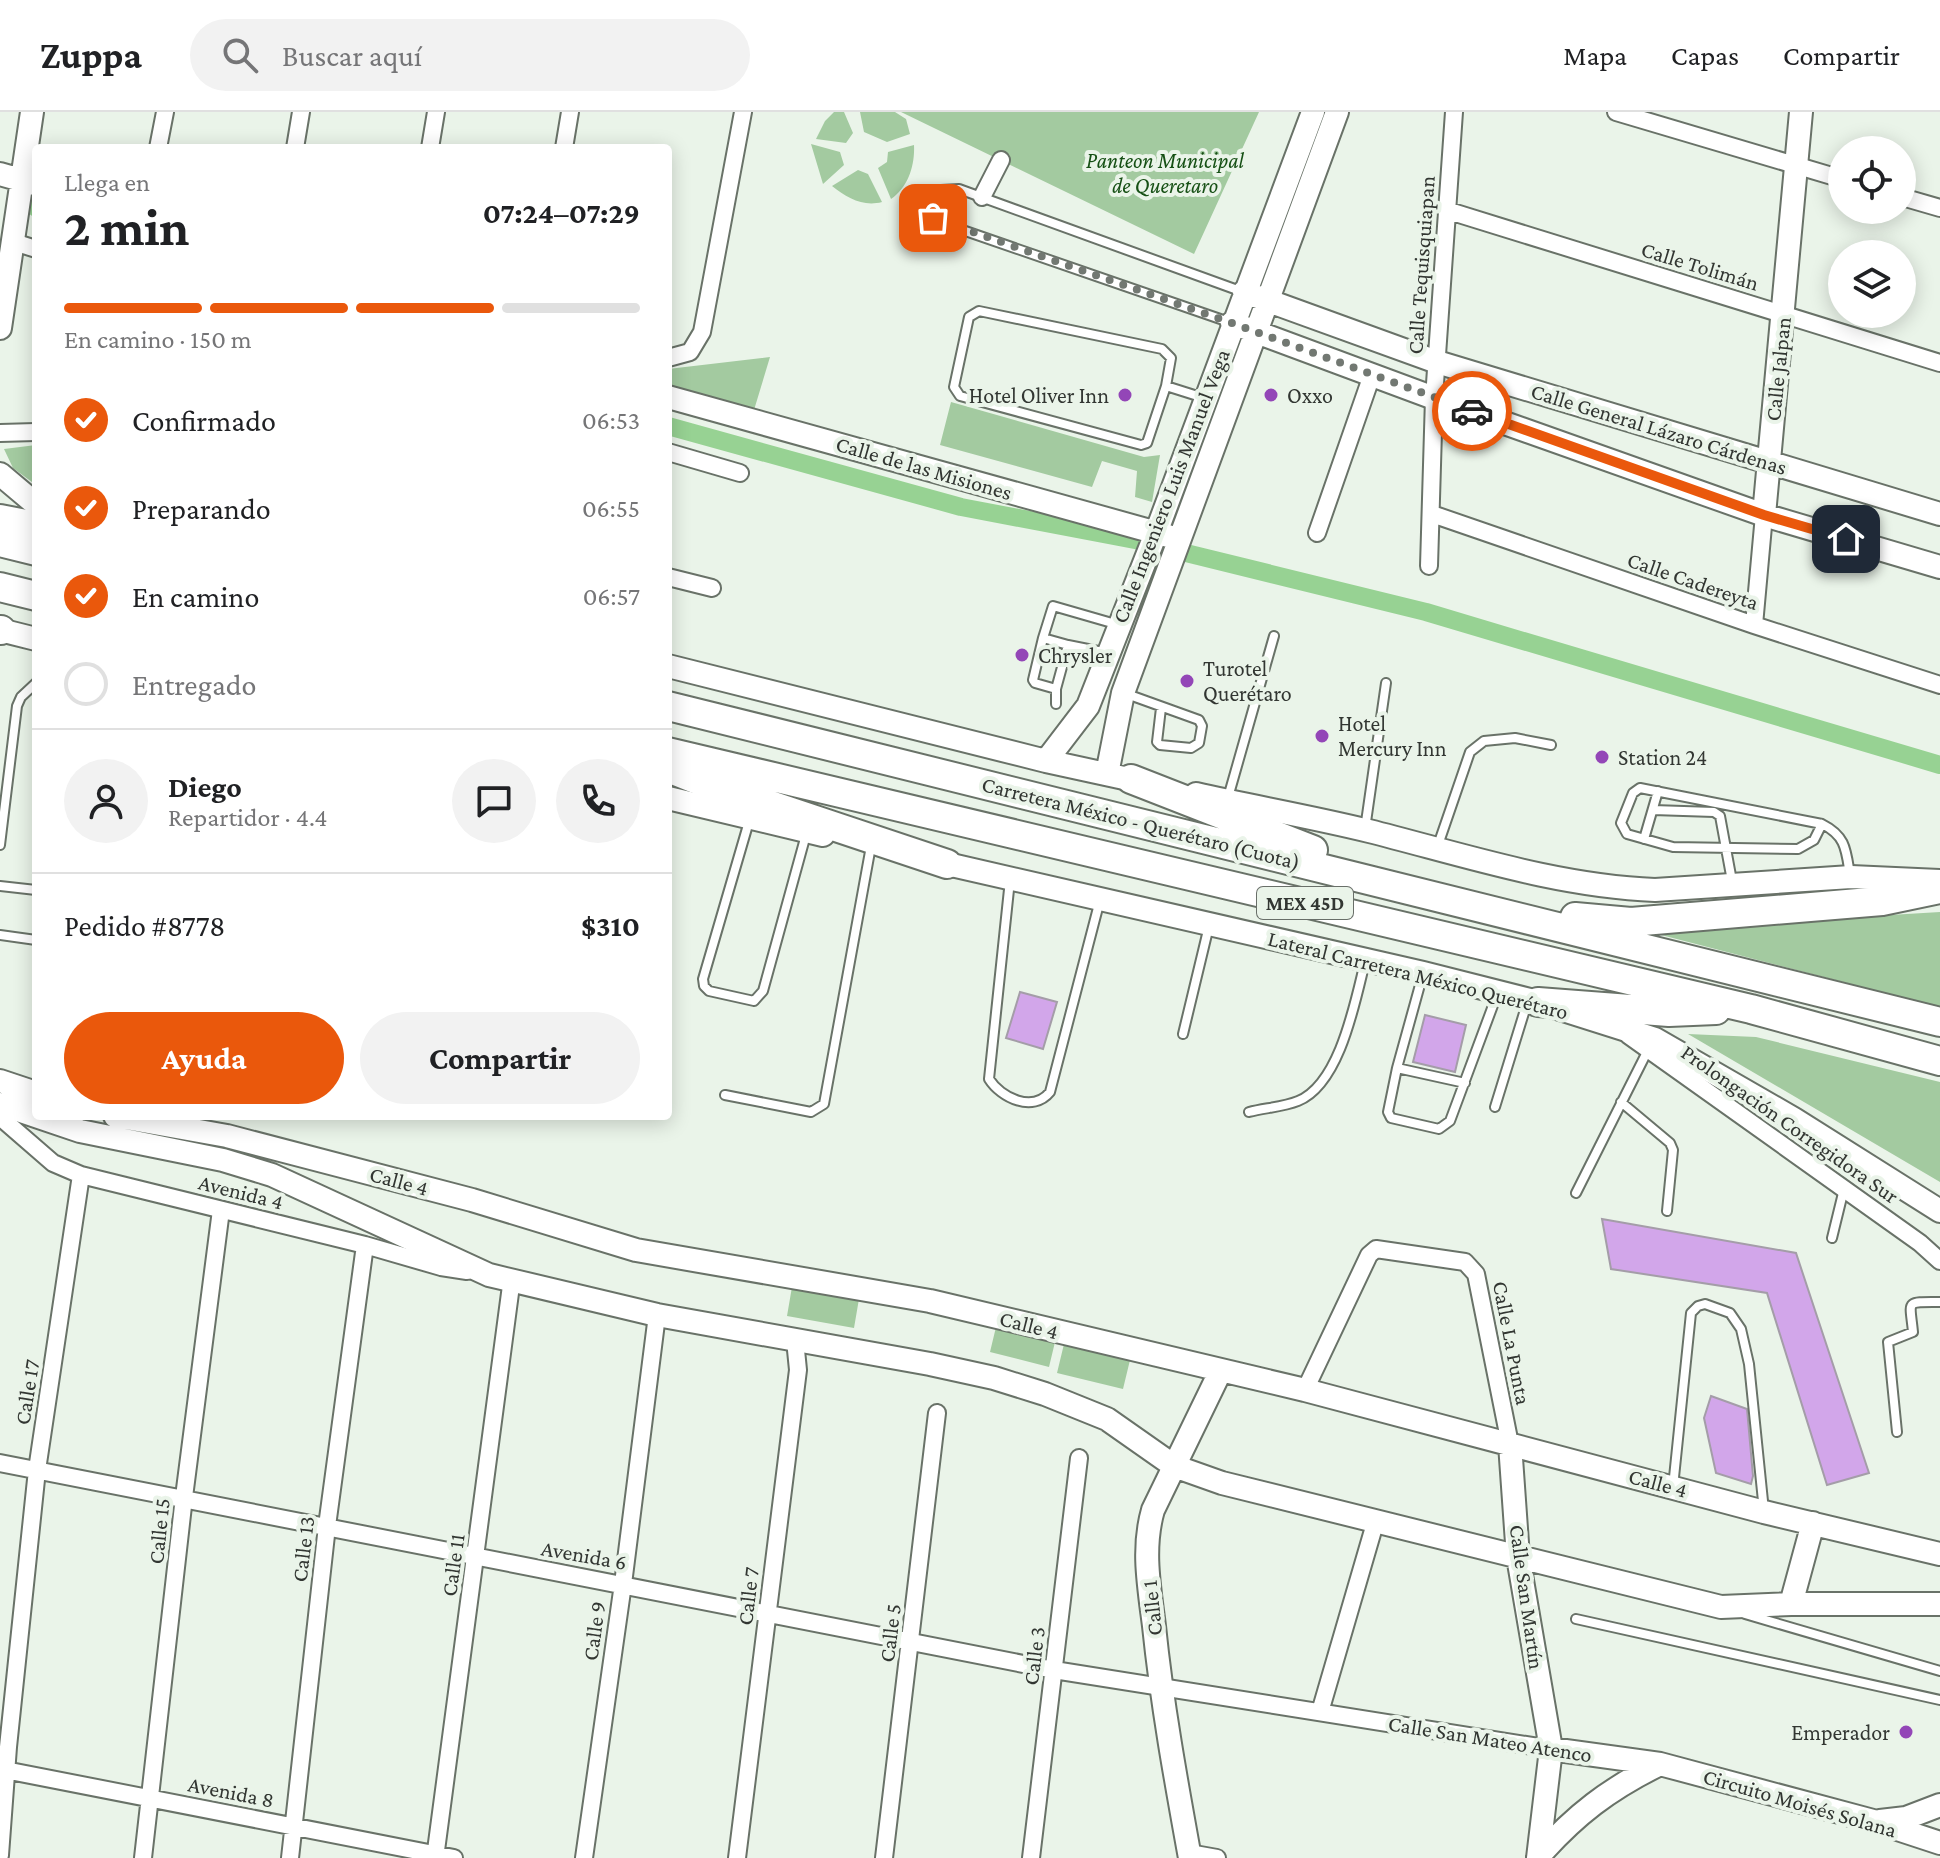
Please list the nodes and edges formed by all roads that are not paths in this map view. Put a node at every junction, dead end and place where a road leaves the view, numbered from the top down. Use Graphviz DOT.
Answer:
graph roads {
  1 [pos="32,112"];
  2 [pos="165,112"];
  3 [pos="301,112"];
  4 [pos="436,112"];
  5 [pos="570,112"];
  6 [pos="743,112"];
  7 [pos="1313,112"];
  8 [pos="1337,112"];
  9 [pos="1454,112"];
  10 [pos="1616,112"];
  11 [pos="1801,112"];
  12 [pos="159,144"];
  13 [pos="296,144"];
  14 [pos="431,144"];
  15 [pos="565,144"];
  16 [pos="1001,160"];
  17 [pos="1795,165"];
  18 [pos="0,174"];
  19 [pos="1828,175"];
  20 [pos="30,182"];
  21 [pos="982,197"];
  22 [pos="1916,201"];
  23 [pos="1940,208"];
  24 [pos="1446,210"];
  25 [pos="14,242"];
  26 [pos="32,248"];
  27 [pos="1244,292"];
  28 [pos="1266,300"];
  29 [pos="1784,315"];
  30 [pos="1232,323"];
  31 [pos="0,328"];
  32 [pos="1255,331"];
  33 [pos="672,357"];
  34 [pos="1437,362"];
  35 [pos="1940,363"];
  36 [pos="1372,375"];
  37 [pos="1166,386"];
  38 [pos="672,398"];
  39 [pos="1205,398"];
  40 [pos="1434,398"];
  41 [pos="32,432"];
  42 [pos="0,433"];
  43 [pos="672,453"];
  44 [pos="1768,461"];
  45 [pos="740,473"];
  46 [pos="0,474"];
  47 [pos="0,493"];
  48 [pos="32,507"];
  49 [pos="32,509"];
  50 [pos="32,511"];
  51 [pos="1432,514"];
  52 [pos="1940,514"];
  53 [pos="1764,515"];
  54 [pos="0,519"];
  55 [pos="1156,533"];
  56 [pos="1317,533"];
  57 [pos="1181,540"];
  58 [pos="0,542"];
  59 [pos="32,550"];
  60 [pos="1429,566"];
  61 [pos="1940,567"];
  62 [pos="672,578"];
  63 [pos="0,587"];
  64 [pos="712,588"];
  65 [pos="32,595"];
  66 [pos="1119,625"];
  67 [pos="1754,625"];
  68 [pos="0,630"];
  69 [pos="1274,636"];
  70 [pos="32,638"];
  71 [pos="1043,638"];
  72 [pos="1068,645"];
  73 [pos="1109,653"];
  74 [pos="672,667"];
  75 [pos="1386,683"];
  76 [pos="1940,685"];
  77 [pos="32,687"];
  78 [pos="1056,689"];
  79 [pos="1123,693"];
  80 [pos="1056,704"];
  81 [pos="672,707"];
  82 [pos="1161,708"];
  83 [pos="1551,745"];
  84 [pos="672,753"];
  85 [pos="1046,761"];
  86 [pos="672,770"];
  87 [pos="1119,777"];
  88 [pos="1658,791"];
  89 [pos="672,799"];
  90 [pos="1227,801"];
  91 [pos="1653,810"];
  92 [pos="750,818"];
  93 [pos="1822,824"];
  94 [pos="1365,830"];
  95 [pos="807,831"];
  96 [pos="1644,839"];
  97 [pos="0,845"];
  98 [pos="871,846"];
  99 [pos="1728,848"];
  100 [pos="1437,849"];
  101 [pos="947,864"];
  102 [pos="1851,877"];
  103 [pos="1010,879"];
  104 [pos="1940,881"];
  105 [pos="1732,884"];
  106 [pos="0,886"];
  107 [pos="1940,889"];
  108 [pos="32,890"];
  109 [pos="1422,892"];
  110 [pos="1100,900"];
  111 [pos="1483,908"];
  112 [pos="1209,925"];
  113 [pos="0,935"];
  114 [pos="32,939"];
  115 [pos="1365,962"];
  116 [pos="1423,973"];
  117 [pos="1498,992"];
  118 [pos="1533,1000"];
  119 [pos="1751,1009"];
  120 [pos="1940,1022"];
  121 [pos="1613,1025"];
  122 [pos="1183,1034"];
  123 [pos="1648,1050"];
  124 [pos="1940,1061"];
  125 [pos="1397,1068"];
  126 [pos="0,1081"];
  127 [pos="1465,1083"];
  128 [pos="32,1092"];
  129 [pos="725,1095"];
  130 [pos="1621,1102"];
  131 [pos="0,1104"];
  132 [pos="1495,1107"];
  133 [pos="1249,1112"];
  134 [pos="32,1115"];
  135 [pos="0,1117"];
  136 [pos="47,1120"];
  137 [pos="137,1120"];
  138 [pos="81,1175"];
  139 [pos="1844,1189"];
  140 [pos="1576,1193"];
  141 [pos="221,1210"];
  142 [pos="1667,1211"];
  143 [pos="1940,1211"];
  144 [pos="1832,1238"];
  145 [pos="365,1245"];
  146 [pos="1940,1261"];
  147 [pos="489,1275"];
  148 [pos="512,1278"];
  149 [pos="1940,1302"];
  150 [pos="657,1315"];
  151 [pos="795,1340"];
  152 [pos="1220,1372"];
  153 [pos="1305,1390"];
  154 [pos="937,1413"];
  155 [pos="1897,1432"];
  156 [pos="1510,1444"];
  157 [pos="1079,1458"];
  158 [pos="0,1463"];
  159 [pos="1174,1466"];
  160 [pos="37,1470"];
  161 [pos="1673,1487"];
  162 [pos="184,1497"];
  163 [pos="1764,1512"];
  164 [pos="1376,1520"];
  165 [pos="1813,1523"];
  166 [pos="327,1526"];
  167 [pos="1940,1554"];
  168 [pos="476,1557"];
  169 [pos="1518,1557"];
  170 [pos="623,1584"];
  171 [pos="1791,1604"];
  172 [pos="1940,1604"];
  173 [pos="1721,1607"];
  174 [pos="769,1612"];
  175 [pos="1576,1619"];
  176 [pos="911,1643"];
  177 [pos="1054,1670"];
  178 [pos="1940,1671"];
  179 [pos="1160,1687"];
  180 [pos="1940,1700"];
  181 [pos="1320,1712"];
  182 [pos="1551,1749"];
  183 [pos="1660,1764"];
  184 [pos="4,1770"];
  185 [pos="151,1799"];
  186 [pos="1940,1805"];
  187 [pos="1873,1821"];
  188 [pos="293,1826"];
  189 [pos="1940,1843"];
  190 [pos="0,1855"];
  191 [pos="436,1856"];
  192 [pos="1190,1856"];
  193 [pos="143,1858"];
  194 [pos="290,1858"];
  195 [pos="454,1858"];
  196 [pos="584,1858"];
  197 [pos="737,1858"];
  198 [pos="884,1858"];
  199 [pos="1031,1858"];
  200 [pos="1217,1858"];
  201 [pos="1538,1858"];
  1 -- 20 [label="main road"];
  2 -- 12 [label="street"];
  3 -- 13 [label="street"];
  4 -- 14 [label="street"];
  5 -- 15 [label="street"];
  6 -- 33 [label="street"];
  7 -- 27 [label="main road, Calle Ingeniero Luis Manuel Vega"];
  8 -- 28 [label="main road, Calle Ingeniero Luis Manuel Vega"];
  9 -- 24 [label="street, Calle Tequisquiapan"];
  10 -- 17 [label="street"];
  11 -- 17 [label="main road, Calle Jalpan"];
  16 -- 21 [label="street"];
  17 -- 19 [label="street"];
  17 -- 29 [label="main road, Calle Jalpan"];
  18 -- 20 [label="main road"];
  20 -- 25 [label="main road"];
  21 -- 27 [label="lane"];
  21 -- 30 [label="lane"];
  22 -- 23 [label="street"];
  24 -- 29 [label="street, Calle Tolimán"];
  24 -- 34 [label="street, Calle Tequisquiapan"];
  25 -- 26 [label="street"];
  25 -- 31 [label="main road"];
  27 -- 28 [label="main road, Calle General Lázaro Cárdenas"];
  27 -- 30 [label="main road, Calle Ingeniero Luis Manuel Vega"];
  28 -- 32 [label="main road, Calle Ingeniero Luis Manuel Vega"];
  28 -- 34 [label="main road, Calle General Lázaro Cárdenas"];
  29 -- 35 [label="street, Calle Tolimán"];
  29 -- 44 [label="main road, Calle Jalpan"];
  30 -- 32 [label="main road, Calle General Lázaro Cárdenas"];
  30 -- 39 [label="main road, Calle Ingeniero Luis Manuel Vega"];
  32 -- 36 [label="main road, Calle General Lázaro Cárdenas"];
  32 -- 57 [label="main road, Calle Ingeniero Luis Manuel Vega"];
  34 -- 40 [label="street, Calle Tequisquiapan"];
  34 -- 44 [label="main road, Calle General Lázaro Cárdenas"];
  36 -- 40 [label="main road, Calle General Lázaro Cárdenas"];
  36 -- 56 [label="street"];
  37 -- 37 [label="lane"];
  37 -- 39 [label="lane"];
  38 -- 55 [label="main road, Calle de las Misiones"];
  39 -- 55 [label="main road, Calle Ingeniero Luis Manuel Vega"];
  40 -- 51 [label="street, Calle Tequisquiapan"];
  40 -- 53 [label="main road, Calle General Lázaro Cárdenas"];
  41 -- 42 [label="street"];
  43 -- 45 [label="street"];
  44 -- 52 [label="main road, Calle General Lázaro Cárdenas"];
  44 -- 53 [label="main road, Calle Jalpan"];
  46 -- 48 [label="main road"];
  47 -- 49 [label="main road"];
  50 -- 54 [label="highway"];
  51 -- 60 [label="street, Calle Tequisquiapan"];
  51 -- 67 [label="street, Calle Cadereyta"];
  53 -- 61 [label="main road, Calle General Lázaro Cárdenas"];
  53 -- 67 [label="street, Calle Jalpan"];
  55 -- 57 [label="main road, Calle de las Misiones"];
  55 -- 66 [label="main road, Calle Ingeniero Luis Manuel Vega"];
  57 -- 79 [label="main road, Calle Ingeniero Luis Manuel Vega"];
  58 -- 59 [label="highway"];
  62 -- 64 [label="street"];
  63 -- 65 [label="highway"];
  66 -- 71 [label="lane"];
  66 -- 73 [label="main road, Calle Ingeniero Luis Manuel Vega"];
  67 -- 76 [label="street, Calle Cadereyta"];
  68 -- 70 [label="main road"];
  69 -- 90 [label="lane"];
  71 -- 72 [label="lane"];
  71 -- 78 [label="lane"];
  72 -- 73 [label="lane"];
  72 -- 78 [label="lane"];
  73 -- 85 [label="main road, Calle Ingeniero Luis Manuel Vega"];
  74 -- 85 [label="main road"];
  75 -- 94 [label="lane"];
  77 -- 97 [label="lane"];
  78 -- 80 [label="lane"];
  79 -- 82 [label="lane"];
  79 -- 87 [label="main road, Calle Ingeniero Luis Manuel Vega"];
  81 -- 109 [label="highway, Carretera México - Querétaro (Cuota) / MEX 45D"];
  82 -- 82 [label="lane"];
  83 -- 100 [label="lane"];
  84 -- 119 [label="highway, Carretera México - Querétaro (Cuota) / MEX 45D"];
  85 -- 87 [label="main road"];
  86 -- 101 [label="highway"];
  87 -- 90 [label="main road"];
  87 -- 109 [label="highway"];
  88 -- 91 [label="lane"];
  88 -- 93 [label="lane"];
  88 -- 96 [label="lane"];
  89 -- 92 [label="main road, Lateral Carretera México Querétaro"];
  90 -- 94 [label="main road"];
  91 -- 96 [label="lane"];
  91 -- 99 [label="lane"];
  92 -- 95 [label="main road, Lateral Carretera México Querétaro"];
  92 -- 95 [label="lane"];
  93 -- 99 [label="lane"];
  93 -- 102 [label="lane"];
  94 -- 100 [label="main road"];
  95 -- 98 [label="main road, Lateral Carretera México Querétaro"];
  96 -- 99 [label="lane"];
  98 -- 101 [label="main road, Lateral Carretera México Querétaro"];
  98 -- 129 [label="lane"];
  99 -- 105 [label="lane"];
  100 -- 105 [label="main road"];
  101 -- 103 [label="main road, Lateral Carretera México Querétaro"];
  102 -- 104 [label="main road"];
  102 -- 105 [label="main road"];
  103 -- 110 [label="main road, Lateral Carretera México Querétaro"];
  103 -- 110 [label="lane"];
  106 -- 108 [label="lane"];
  107 -- 111 [label="highway"];
  109 -- 111 [label="highway, Carretera México - Querétaro (Cuota) / MEX 45D"];
  110 -- 112 [label="main road, Lateral Carretera México Querétaro"];
  111 -- 120 [label="highway, Carretera México - Querétaro (Cuota) / MEX 45D"];
  112 -- 115 [label="main road, Lateral Carretera México Querétaro"];
  112 -- 122 [label="lane"];
  113 -- 114 [label="lane"];
  115 -- 116 [label="main road, Lateral Carretera México Querétaro"];
  115 -- 133 [label="lane"];
  116 -- 117 [label="main road, Lateral Carretera México Querétaro"];
  116 -- 125 [label="lane"];
  117 -- 118 [label="main road, Lateral Carretera México Querétaro"];
  117 -- 127 [label="lane"];
  118 -- 119 [label="highway"];
  118 -- 121 [label="main road, Lateral Carretera México Querétaro"];
  118 -- 132 [label="lane"];
  119 -- 124 [label="highway, Carretera México - Querétaro (Cuota) / MEX 45D"];
  121 -- 123 [label="street, Prolongación Corregidora Sur"];
  121 -- 143 [label="main road, Lateral Carretera México Querétaro"];
  123 -- 130 [label="lane"];
  123 -- 139 [label="street, Prolongación Corregidora Sur"];
  125 -- 127 [label="lane"];
  125 -- 127 [label="lane"];
  126 -- 128 [label="main road"];
  130 -- 140 [label="lane"];
  130 -- 142 [label="lane"];
  131 -- 134 [label="main road, Calle 4"];
  135 -- 138 [label="street, Avenida 4"];
  136 -- 147 [label="main road, Calle 4"];
  137 -- 152 [label="main road, Calle 4"];
  138 -- 141 [label="street, Avenida 4"];
  138 -- 160 [label="street, Calle 17"];
  139 -- 144 [label="lane"];
  139 -- 146 [label="street, Prolongación Corregidora Sur"];
  141 -- 145 [label="street, Avenida 4"];
  141 -- 162 [label="street, Calle 15"];
  145 -- 147 [label="street, Avenida 4"];
  145 -- 166 [label="street, Calle 13"];
  147 -- 148 [label="main road, Calle 4"];
  148 -- 150 [label="main road, Calle 4"];
  148 -- 168 [label="street, Calle 11"];
  149 -- 155 [label="lane"];
  150 -- 151 [label="main road, Calle 4"];
  150 -- 170 [label="street, Calle 9"];
  151 -- 159 [label="main road, Calle 4"];
  151 -- 174 [label="street, Calle 7"];
  152 -- 153 [label="main road, Calle 4"];
  152 -- 159 [label="main road, Calle 1"];
  153 -- 156 [label="main road, Calle 4"];
  153 -- 156 [label="street, Calle La Punta"];
  154 -- 176 [label="street, Calle 5"];
  156 -- 161 [label="main road, Calle 4"];
  156 -- 169 [label="main road, Calle San Martín"];
  157 -- 177 [label="street, Calle 3"];
  158 -- 160 [label="street, Avenida 6"];
  159 -- 164 [label="main road, Calle 4"];
  159 -- 179 [label="main road, Calle 1"];
  160 -- 162 [label="street, Avenida 6"];
  160 -- 184 [label="street, Calle 17"];
  161 -- 163 [label="main road, Calle 4"];
  161 -- 163 [label="lane"];
  162 -- 166 [label="street, Avenida 6"];
  162 -- 185 [label="street, Calle 15"];
  163 -- 165 [label="main road, Calle 4"];
  164 -- 169 [label="main road, Calle 4"];
  164 -- 181 [label="street"];
  165 -- 167 [label="main road, Calle 4"];
  165 -- 171 [label="main road"];
  166 -- 168 [label="street, Avenida 6"];
  166 -- 188 [label="street, Calle 13"];
  168 -- 170 [label="street, Avenida 6"];
  168 -- 191 [label="street, Calle 11"];
  169 -- 173 [label="main road, Calle 4"];
  169 -- 182 [label="main road, Calle San Martín"];
  170 -- 174 [label="street, Avenida 6"];
  170 -- 196 [label="street, Calle 9"];
  171 -- 172 [label="main road, Calle 4"];
  171 -- 173 [label="main road, Calle 4"];
  173 -- 178 [label="lane, Calle 4"];
  174 -- 176 [label="street, Avenida 6"];
  174 -- 197 [label="street, Calle 7"];
  175 -- 180 [label="lane"];
  176 -- 177 [label="street, Avenida 6"];
  176 -- 198 [label="street, Calle 5"];
  177 -- 179 [label="street, Avenida 6"];
  177 -- 199 [label="street, Calle 3"];
  179 -- 181 [label="street, Calle San Mateo Atenco"];
  179 -- 192 [label="main road, Calle 1"];
  181 -- 182 [label="street, Calle San Mateo Atenco"];
  182 -- 183 [label="main road, Calle San Mateo Atenco"];
  182 -- 201 [label="main road, Calle San Martín"];
  183 -- 187 [label="main road, Circuito Moisés Solana"];
  183 -- 201 [label="main road"];
  184 -- 185 [label="street, Avenida 8"];
  184 -- 190 [label="street, Calle 17"];
  185 -- 188 [label="street, Avenida 8"];
  185 -- 193 [label="street, Calle 15"];
  186 -- 187 [label="main road"];
  187 -- 189 [label="main road, Circuito Moisés Solana"];
  188 -- 191 [label="street, Avenida 8"];
  188 -- 194 [label="street, Calle 13"];
  191 -- 195 [label="street, Avenida 8"];
  192 -- 200 [label="street"];
}
